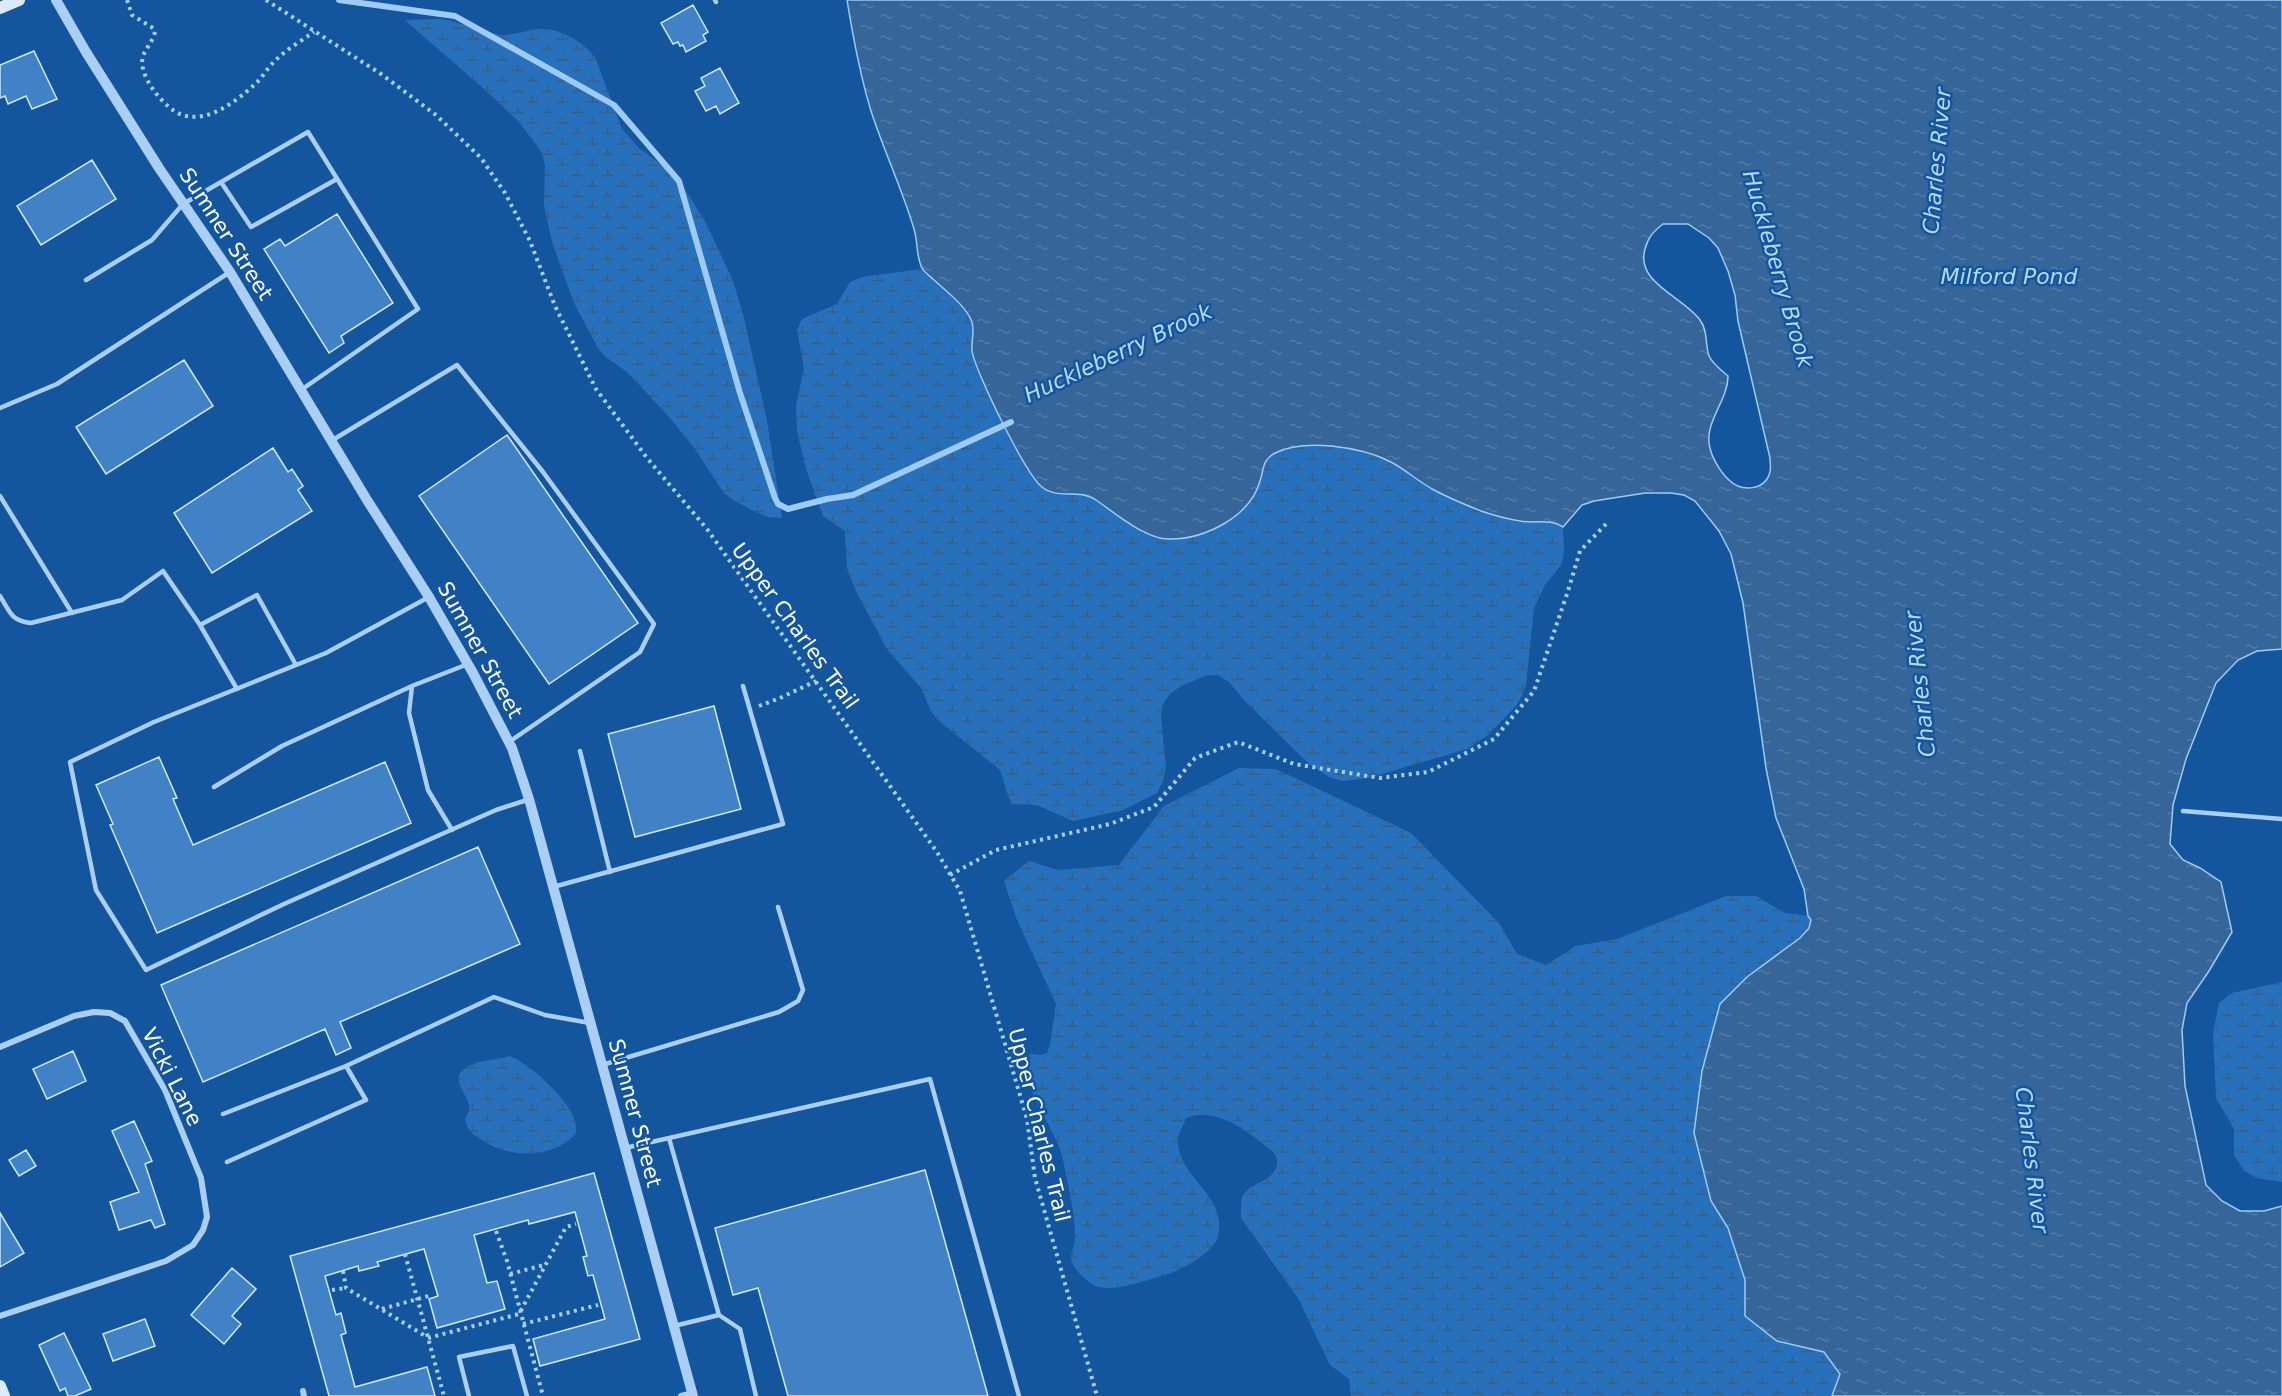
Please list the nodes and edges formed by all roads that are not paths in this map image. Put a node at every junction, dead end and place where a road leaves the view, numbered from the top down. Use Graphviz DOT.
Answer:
graph roads {
  1 [pos="19,0"];
  2 [pos="56,0"];
  3 [pos="0,8"];
  4 [pos="338,179"];
  5 [pos="221,182"];
  6 [pos="183,204"];
  7 [pos="230,272"];
  8 [pos="86,280"];
  9 [pos="301,390"];
  10 [pos="0,408"];
  11 [pos="331,441"];
  12 [pos="0,496"];
  13 [pos="0,596"];
  14 [pos="429,597"];
  15 [pos="72,612"];
  16 [pos="200,625"];
  17 [pos="468,664"];
  18 [pos="296,665"];
  19 [pos="412,686"];
  20 [pos="743,686"];
  21 [pos="237,689"];
  22 [pos="509,742"];
  23 [pos="580,751"];
  24 [pos="214,787"];
  25 [pos="529,799"];
  26 [pos="2183,811"];
  27 [pos="2282,819"];
  28 [pos="452,830"];
  29 [pos="610,872"];
  30 [pos="553,887"];
  31 [pos="778,907"];
  32 [pos="590,1023"];
  33 [pos="0,1047"];
  34 [pos="602,1065"];
  35 [pos="346,1066"];
  36 [pos="223,1114"];
  37 [pos="669,1138"];
  38 [pos="625,1148"];
  39 [pos="227,1162"];
  40 [pos="719,1315"];
  41 [pos="0,1316"];
  42 [pos="674,1326"];
  43 [pos="0,1386"];
  44 [pos="693,1394"];
  45 [pos="4,1396"];
  46 [pos="469,1396"];
  47 [pos="528,1396"];
  48 [pos="681,1396"];
  49 [pos="756,1396"];
  50 [pos="1019,1396"];
  1 -- 3 [label="main road"];
  2 -- 6 [label="street, Sumner Street"];
  4 -- 5 [label="lane"];
  4 -- 5 [label="lane"];
  4 -- 9 [label="lane"];
  5 -- 6 [label="lane"];
  6 -- 7 [label="street, Sumner Street"];
  6 -- 8 [label="lane"];
  7 -- 9 [label="street, Sumner Street"];
  7 -- 10 [label="lane"];
  9 -- 11 [label="street, Sumner Street"];
  11 -- 14 [label="street, Sumner Street"];
  11 -- 22 [label="lane"];
  12 -- 15 [label="lane"];
  13 -- 15 [label="lane"];
  14 -- 17 [label="street, Sumner Street"];
  14 -- 18 [label="lane"];
  15 -- 16 [label="lane"];
  16 -- 18 [label="lane"];
  16 -- 21 [label="lane"];
  17 -- 19 [label="lane"];
  17 -- 22 [label="street, Sumner Street"];
  18 -- 21 [label="lane"];
  19 -- 24 [label="lane"];
  19 -- 28 [label="lane"];
  20 -- 29 [label="lane"];
  21 -- 28 [label="lane"];
  22 -- 25 [label="street, Sumner Street"];
  23 -- 29 [label="lane"];
  25 -- 28 [label="lane"];
  25 -- 30 [label="street, Sumner Street"];
  26 -- 27 [label="lane"];
  29 -- 30 [label="lane"];
  30 -- 32 [label="street, Sumner Street"];
  31 -- 34 [label="lane"];
  32 -- 34 [label="street, Sumner Street"];
  32 -- 35 [label="lane"];
  33 -- 41 [label="street, Vicki Lane"];
  34 -- 38 [label="street, Sumner Street"];
  35 -- 36 [label="lane"];
  35 -- 39 [label="lane"];
  37 -- 38 [label="lane"];
  37 -- 40 [label="lane"];
  37 -- 50 [label="lane"];
  38 -- 42 [label="street, Sumner Street"];
  40 -- 42 [label="lane"];
  40 -- 49 [label="lane"];
  42 -- 44 [label="street, Sumner Street"];
  43 -- 45 [label="main road"];
  44 -- 48 [label="street"];
  46 -- 47 [label="lane"];
}
